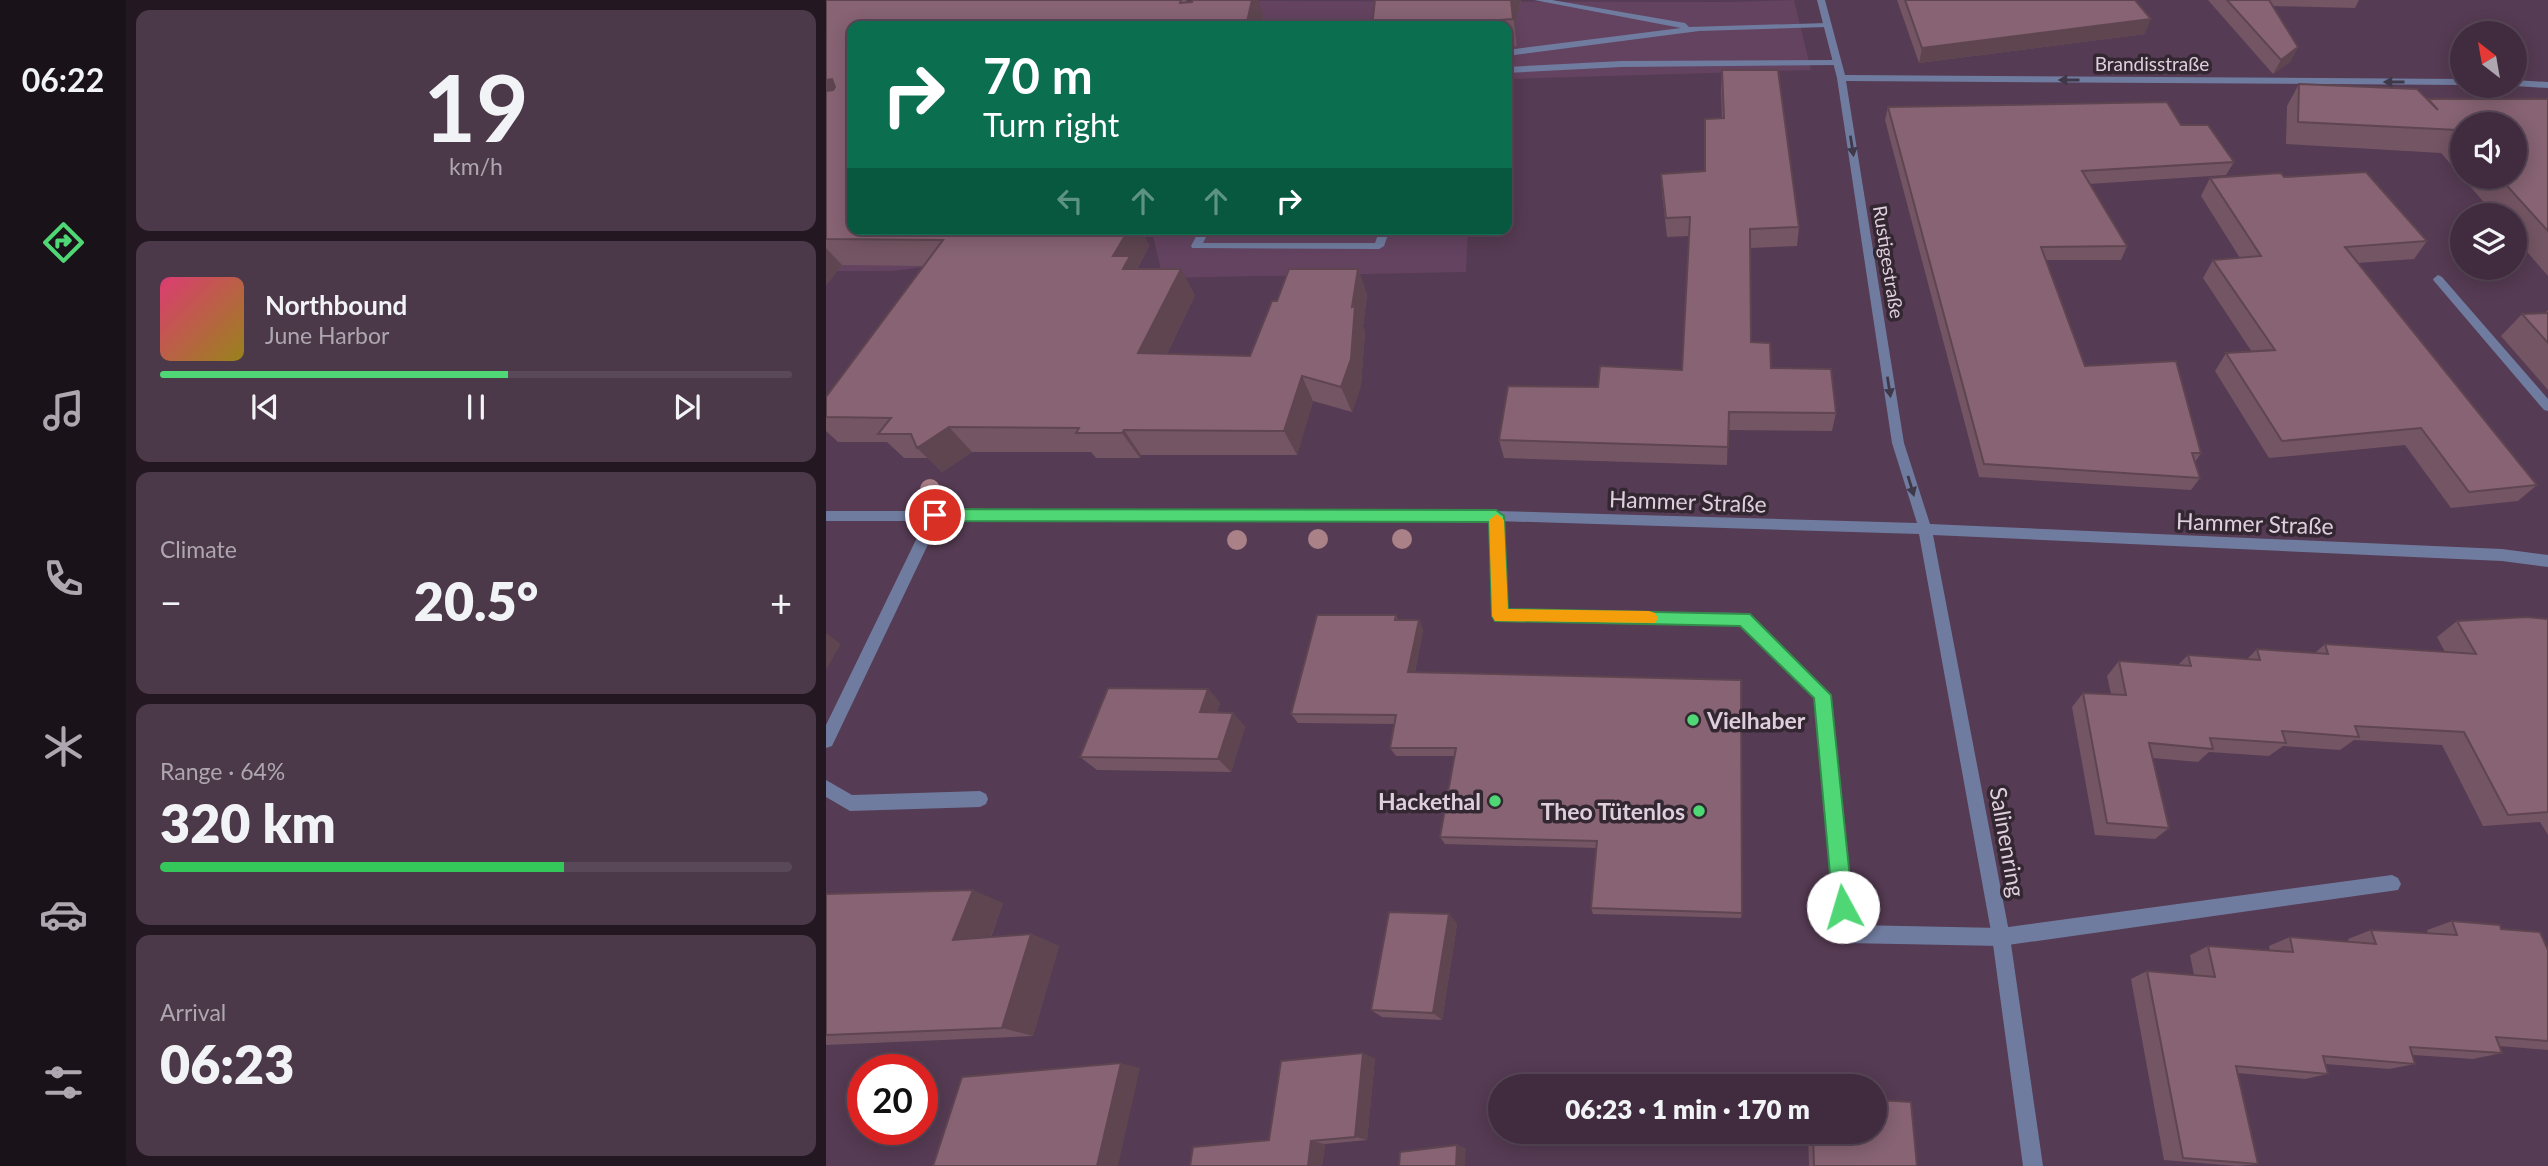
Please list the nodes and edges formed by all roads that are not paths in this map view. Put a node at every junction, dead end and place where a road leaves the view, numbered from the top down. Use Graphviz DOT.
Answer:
graph roads {
  1 [pos="1538,0"];
  2 [pos="1821,0"];
  3 [pos="1827,25"];
  4 [pos="1699,28"];
  5 [pos="1512,53"];
  6 [pos="1838,63"];
  7 [pos="1512,70"];
  8 [pos="1841,78"];
  9 [pos="2450,82"];
  10 [pos="2527,84"];
  11 [pos="2548,85"];
  12 [pos="1202,235"];
  13 [pos="1383,235"];
  14 [pos="2438,279"];
  15 [pos="2548,407"];
  16 [pos="935,515"];
  17 [pos="826,516"];
  18 [pos="1496,516"];
  19 [pos="1925,529"];
  20 [pos="2548,561"];
  21 [pos="826,741"];
  22 [pos="826,788"];
  23 [pos="980,799"];
  24 [pos="2392,884"];
  25 [pos="2001,937"];
  26 [pos="2033,1166"];
  1 -- 4 [label="street"];
  2 -- 3 [label="street, Rustigestraße"];
  3 -- 4 [label="street"];
  3 -- 6 [label="street, Rustigestraße"];
  4 -- 5 [label="street"];
  6 -- 7 [label="street"];
  6 -- 8 [label="street, Rustigestraße"];
  9 -- 8 [label="street, Brandisstraße, one-way"];
  8 -- 19 [label="street, Rustigestraße, one-way"];
  10 -- 11 [label="street"];
  12 -- 13 [label="street"];
  14 -- 15 [label="street"];
  16 -- 17 [label="street, Hammer Straße"];
  16 -- 18 [label="street, Hammer Straße"];
  16 -- 21 [label="street"];
  18 -- 19 [label="street, Hammer Straße"];
  18 -- 25 [label="street"];
  19 -- 20 [label="street, Hammer Straße"];
  19 -- 25 [label="street, Salinenring"];
  22 -- 23 [label="street"];
  24 -- 25 [label="street"];
  25 -- 26 [label="street, Salinenring"];
}
